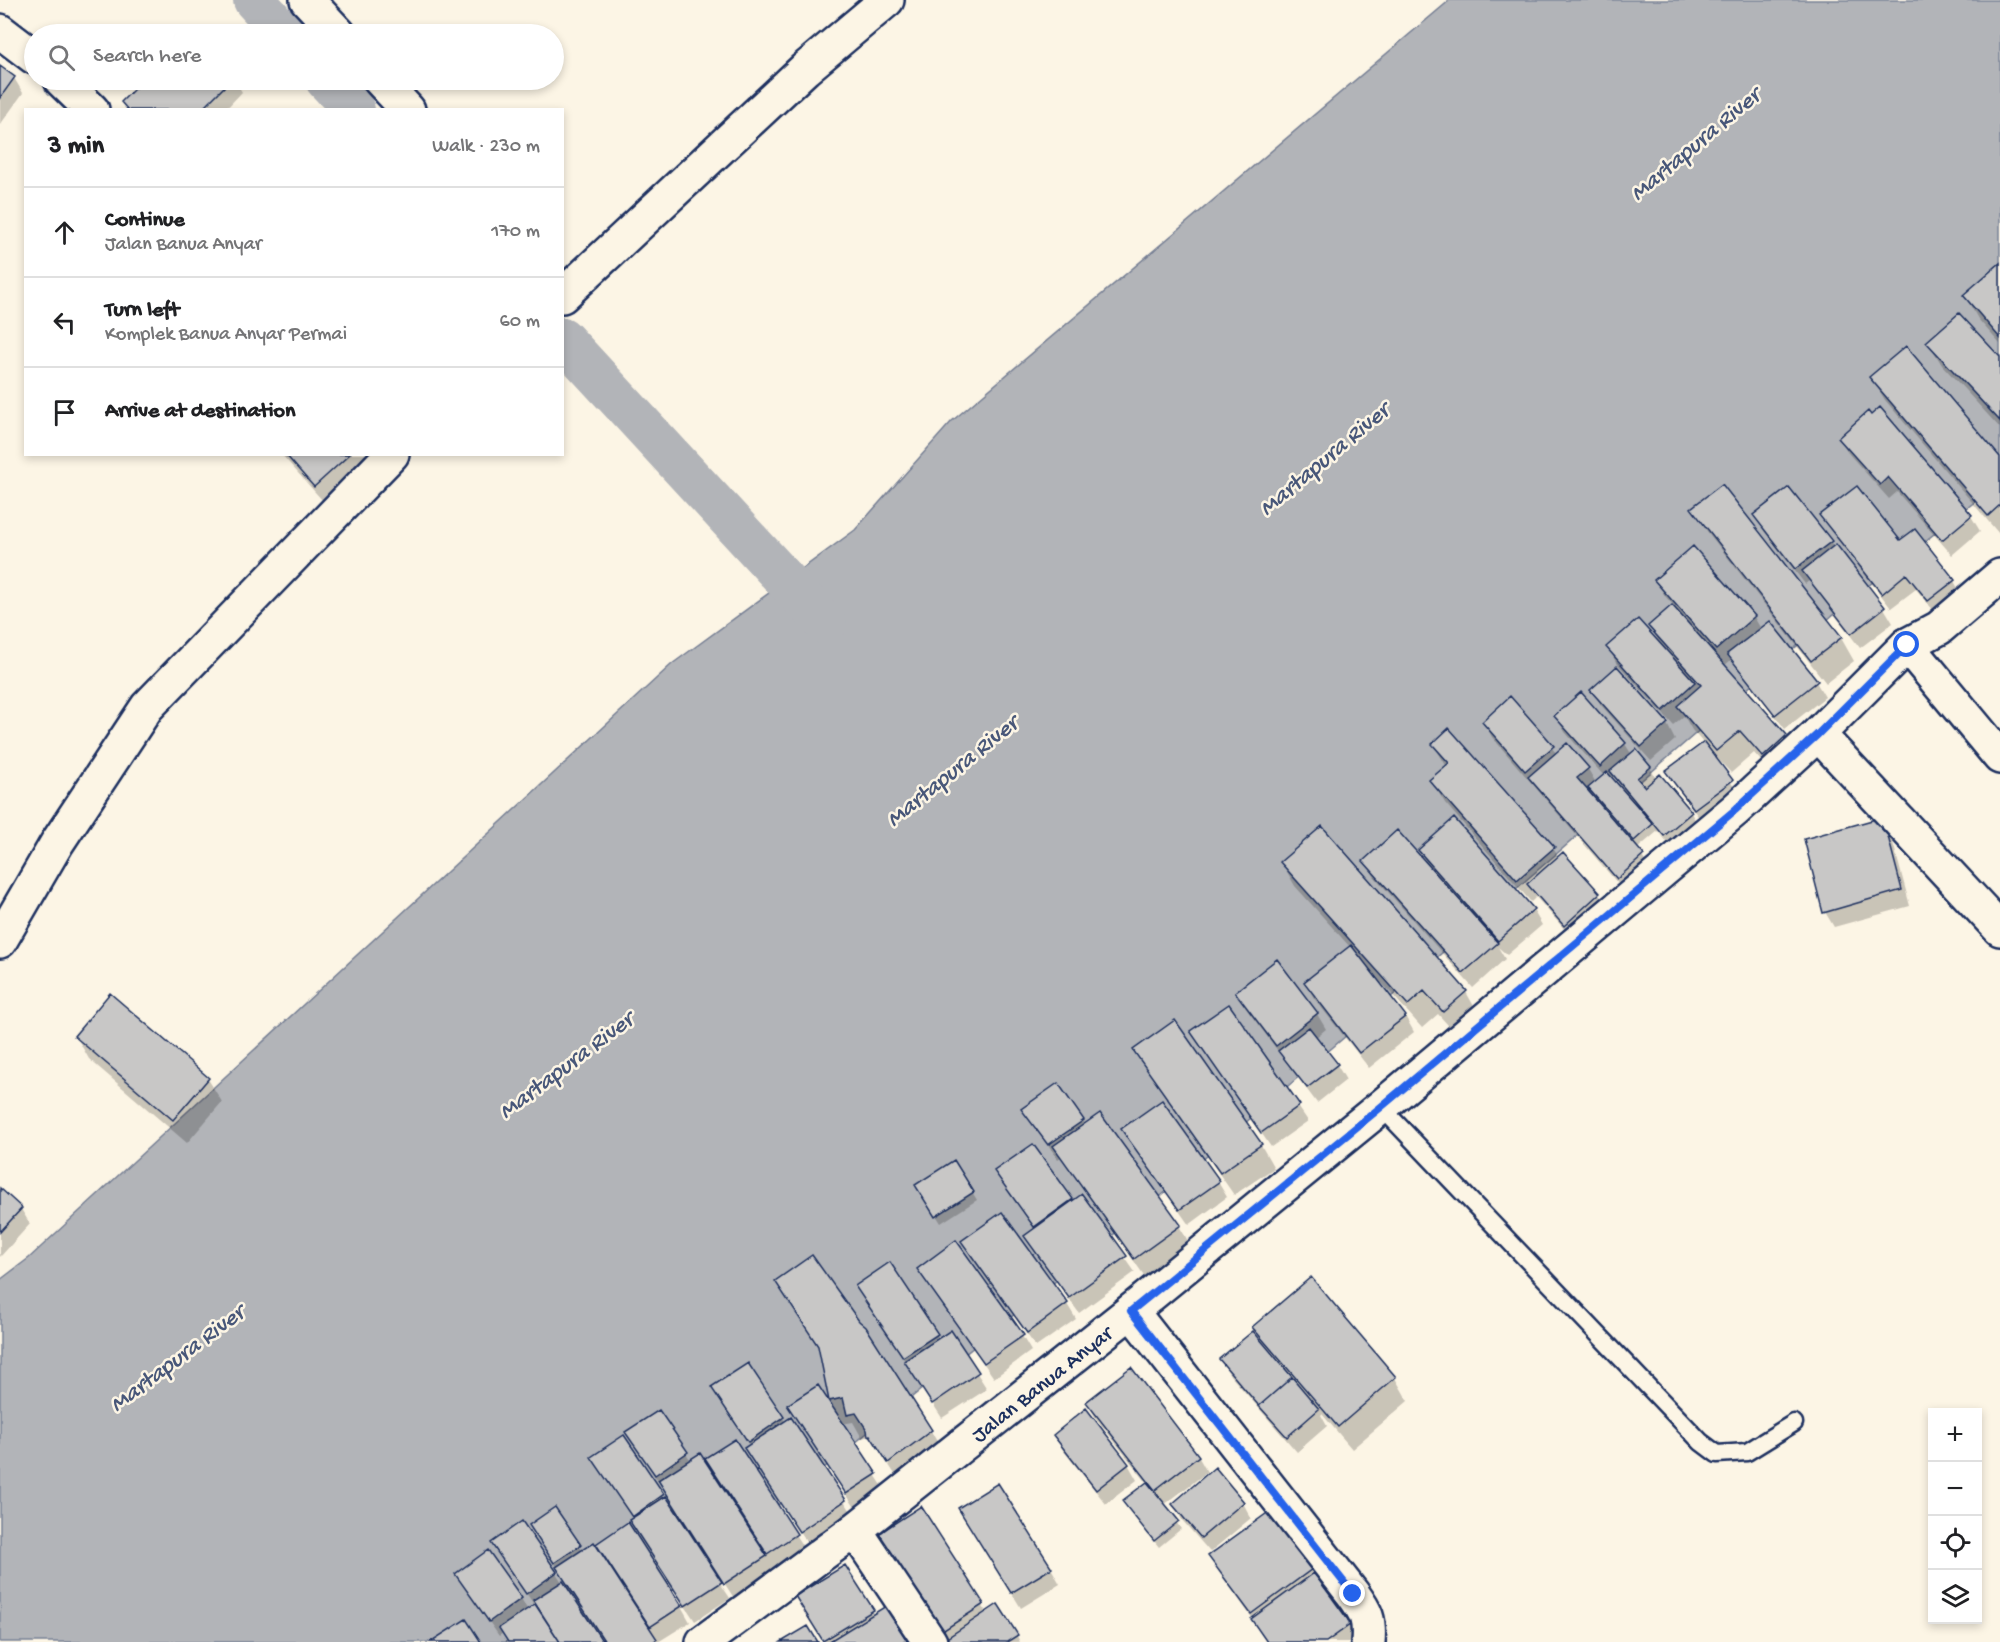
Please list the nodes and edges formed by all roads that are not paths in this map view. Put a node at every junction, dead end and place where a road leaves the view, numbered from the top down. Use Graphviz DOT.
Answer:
graph roads {
  1 [pos="307,0"];
  2 [pos="887,0"];
  3 [pos="330,24"];
  4 [pos="0,31"];
  5 [pos="24,49"];
  6 [pos="71,90"];
  7 [pos="389,90"];
  8 [pos="90,108"];
  9 [pos="406,108"];
  10 [pos="565,287"];
  11 [pos="390,456"];
  12 [pos="2000,576"];
  13 [pos="1907,645"];
  14 [pos="1818,734"];
  15 [pos="2000,757"];
  16 [pos="2000,929"];
  17 [pos="0,941"];
  18 [pos="1381,1107"];
  19 [pos="1131,1311"];
  20 [pos="1794,1423"];
  21 [pos="855,1530"];
  22 [pos="703,1642"];
  23 [pos="930,1642"];
  24 [pos="1368,1642"];
  1 -- 3 [label="street"];
  2 -- 10 [label="street"];
  4 -- 5 [label="street"];
  6 -- 8 [label="street"];
  7 -- 9 [label="street"];
  11 -- 17 [label="street"];
  12 -- 13 [label="street, Jalan Banua Anyar"];
  13 -- 14 [label="street, Jalan Banua Anyar"];
  13 -- 15 [label="street"];
  14 -- 16 [label="street"];
  14 -- 18 [label="street, Jalan Banua Anyar"];
  18 -- 19 [label="street, Jalan Banua Anyar"];
  18 -- 20 [label="lane"];
  19 -- 21 [label="street, Jalan Banua Anyar"];
  19 -- 24 [label="street"];
  21 -- 22 [label="street, Jalan Banua Anyar"];
  21 -- 23 [label="street"];
}
